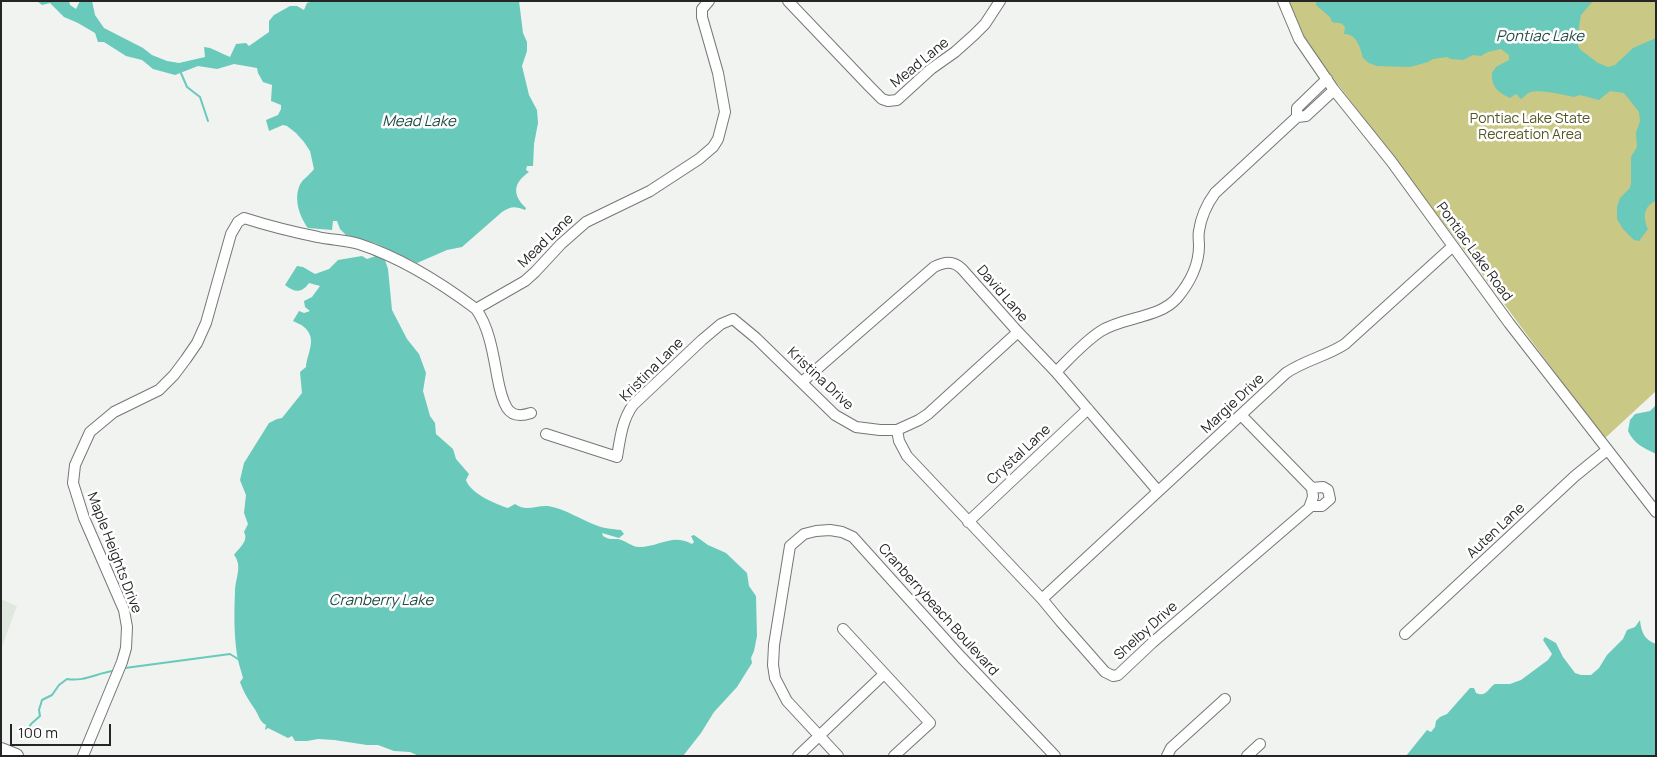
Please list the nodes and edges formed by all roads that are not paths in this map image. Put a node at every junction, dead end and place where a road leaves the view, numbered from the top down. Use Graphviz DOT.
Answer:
graph roads {
  1 [pos="709,1"];
  2 [pos="788,1"];
  3 [pos="1000,1"];
  4 [pos="1283,1"];
  5 [pos="1327,79"];
  6 [pos="1334,90"];
  7 [pos="1297,117"];
  8 [pos="1452,246"];
  9 [pos="476,309"];
  10 [pos="731,320"];
  11 [pos="1018,332"];
  12 [pos="1056,372"];
  13 [pos="802,382"];
  14 [pos="1088,409"];
  15 [pos="531,413"];
  16 [pos="1241,415"];
  17 [pos="897,430"];
  18 [pos="546,434"];
  19 [pos="1607,450"];
  20 [pos="1312,488"];
  21 [pos="1158,491"];
  22 [pos="1310,506"];
  23 [pos="1656,512"];
  24 [pos="968,522"];
  25 [pos="1042,599"];
  26 [pos="843,629"];
  27 [pos="1405,634"];
  28 [pos="884,674"];
  29 [pos="1225,699"];
  30 [pos="819,736"];
  31 [pos="1260,744"];
  32 [pos="1,750"];
  33 [pos="16,756"];
  34 [pos="83,756"];
  35 [pos="798,756"];
  36 [pos="838,756"];
  37 [pos="894,756"];
  38 [pos="1055,756"];
  39 [pos="1167,756"];
  40 [pos="1247,756"];
  1 -- 9 [label="street, Mead Lane"];
  2 -- 3 [label="street, Mead Lane"];
  4 -- 5 [label="street, Pontiac Lake Road"];
  5 -- 6 [label="street, Pontiac Lake Road"];
  5 -- 7 [label="street"];
  6 -- 7 [label="street"];
  6 -- 8 [label="street, Pontiac Lake Road"];
  7 -- 12 [label="street"];
  8 -- 16 [label="street, Margie Drive"];
  8 -- 19 [label="street, Pontiac Lake Road"];
  9 -- 15 [label="street"];
  9 -- 34 [label="street, Maple Heights Drive"];
  10 -- 13 [label="street, Kristina Drive"];
  10 -- 18 [label="street, Kristina Lane"];
  11 -- 12 [label="street, David Lane"];
  11 -- 13 [label="street, David Lane"];
  11 -- 17 [label="street, Kristina Drive"];
  12 -- 14 [label="street, David Lane"];
  13 -- 17 [label="street, Kristina Drive"];
  14 -- 21 [label="street, David Lane"];
  14 -- 24 [label="street, Crystal Lane"];
  16 -- 20 [label="street"];
  16 -- 21 [label="street, Margie Drive"];
  17 -- 24 [label="street, Shelby Drive"];
  19 -- 23 [label="street, Pontiac Lake Road"];
  19 -- 27 [label="street, Auten Lane"];
  20 -- 22 [label="street"];
  20 -- 22 [label="street"];
  21 -- 25 [label="street, Margie Drive"];
  22 -- 25 [label="street, Shelby Drive"];
  24 -- 25 [label="street, Shelby Drive"];
  26 -- 28 [label="street"];
  28 -- 30 [label="street"];
  28 -- 37 [label="street"];
  29 -- 39 [label="street"];
  30 -- 35 [label="street"];
  30 -- 36 [label="street"];
  30 -- 38 [label="street, Cranberrybeach Boulevard"];
  31 -- 40 [label="street"];
  32 -- 33 [label="highway"];
}
